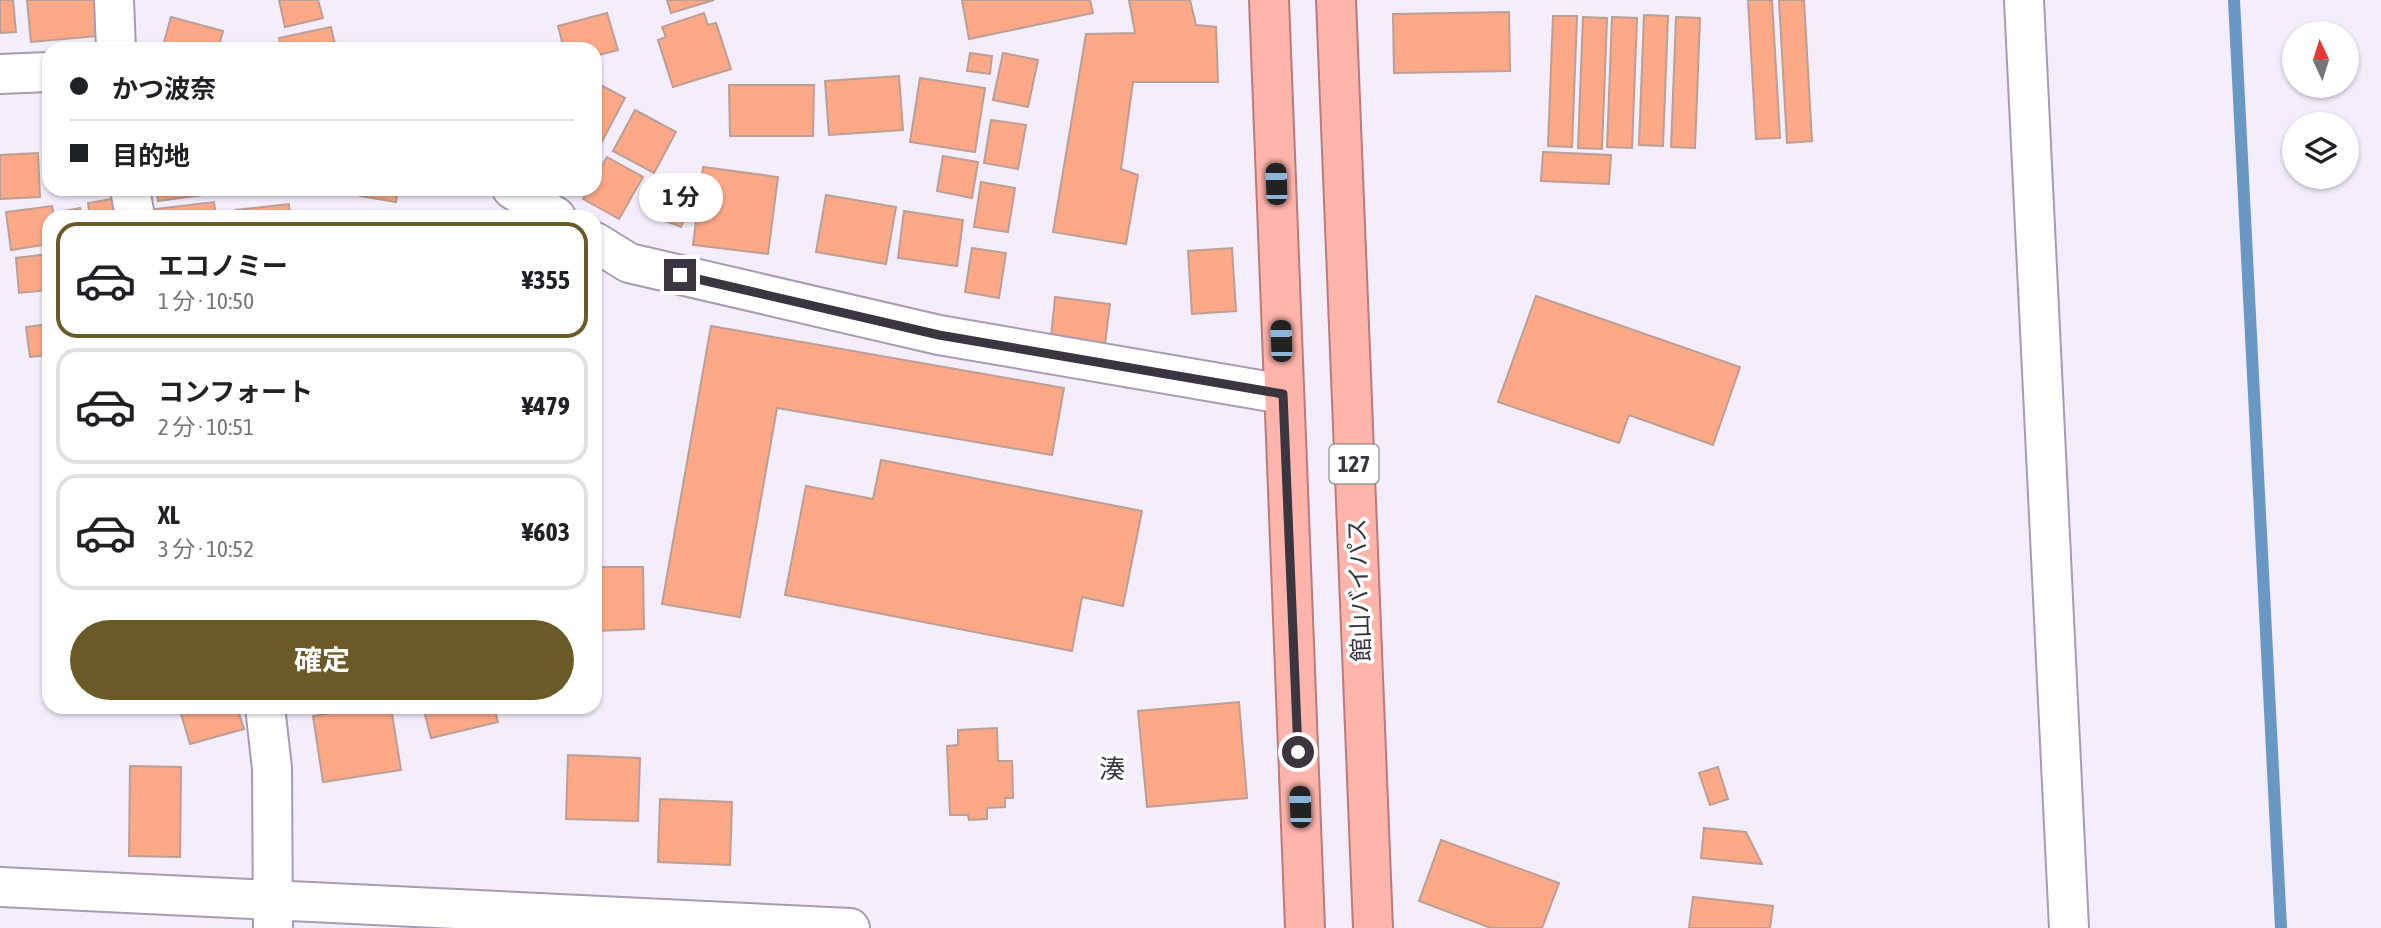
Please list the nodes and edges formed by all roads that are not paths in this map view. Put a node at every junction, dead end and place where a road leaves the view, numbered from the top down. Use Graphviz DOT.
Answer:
graph roads {
  1 [pos="114,0"];
  2 [pos="1269,0"];
  3 [pos="1336,0"];
  4 [pos="2024,0"];
  5 [pos="116,42"];
  6 [pos="42,72"];
  7 [pos="0,74"];
  8 [pos="523,196"];
  9 [pos="545,210"];
  10 [pos="602,246"];
  11 [pos="1283,394"];
  12 [pos="266,714"];
  13 [pos="0,887"];
  14 [pos="272,914"];
  15 [pos="850,928"];
  16 [pos="1305,928"];
  17 [pos="1374,928"];
  18 [pos="2069,928"];
  1 -- 5 [label="street"];
  2 -- 11 [label="highway"];
  3 -- 17 [label="highway, 館山バイパス / 127"];
  4 -- 18 [label="street"];
  6 -- 7 [label="street"];
  8 -- 9 [label="street"];
  10 -- 11 [label="street"];
  11 -- 16 [label="highway"];
  12 -- 14 [label="street"];
  13 -- 14 [label="street"];
  14 -- 15 [label="street"];
}
